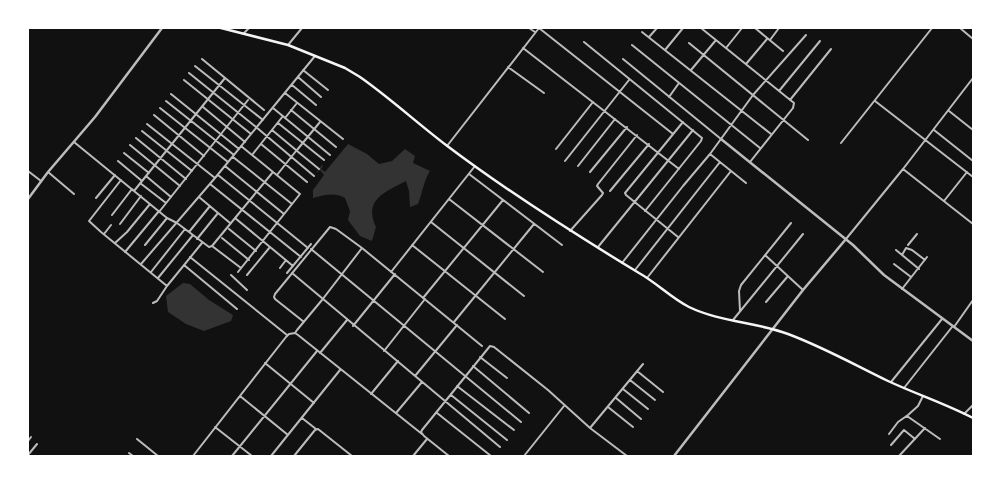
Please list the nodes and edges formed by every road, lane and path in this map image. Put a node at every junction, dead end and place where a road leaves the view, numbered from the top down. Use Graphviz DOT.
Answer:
graph roads {
  1 [pos="162,28"];
  2 [pos="221,28"];
  3 [pos="249,28"];
  4 [pos="302,28"];
  5 [pos="529,28"];
  6 [pos="539,28"];
  7 [pos="657,28"];
  8 [pos="683,28"];
  9 [pos="701,28"];
  10 [pos="742,28"];
  11 [pos="755,28"];
  12 [pos="779,28"];
  13 [pos="932,28"];
  14 [pos="960,28"];
  15 [pos="966,28"];
  16 [pos="705,29"];
  17 [pos="758,29"];
  18 [pos="964,31"];
  19 [pos="535,32"];
  20 [pos="642,32"];
  21 [pos="243,34"];
  22 [pos="806,35"];
  23 [pos="649,37"];
  24 [pos="769,39"];
  25 [pos="973,39"];
  26 [pos="716,40"];
  27 [pos="820,41"];
  28 [pos="584,42"];
  29 [pos="689,43"];
  30 [pos="288,45"];
  31 [pos="632,45"];
  32 [pos="523,48"];
  33 [pos="726,48"];
  34 [pos="831,49"];
  35 [pos="665,50"];
  36 [pos="783,51"];
  37 [pos="704,55"];
  38 [pos="315,56"];
  39 [pos="202,59"];
  40 [pos="622,59"];
  41 [pos="746,64"];
  42 [pos="195,66"];
  43 [pos="508,67"];
  44 [pos="303,70"];
  45 [pos="691,70"];
  46 [pos="189,73"];
  47 [pos="298,77"];
  48 [pos="226,78"];
  49 [pos="973,78"];
  50 [pos="184,80"];
  51 [pos="629,80"];
  52 [pos="766,81"];
  53 [pos="970,82"];
  54 [pos="679,83"];
  55 [pos="973,84"];
  56 [pos="220,85"];
  57 [pos="292,85"];
  58 [pos="328,90"];
  59 [pos="779,91"];
  60 [pos="620,92"];
  61 [pos="214,93"];
  62 [pos="285,93"];
  63 [pos="544,93"];
  64 [pos="172,95"];
  65 [pos="753,95"];
  66 [pos="322,97"];
  67 [pos="669,97"];
  68 [pos="208,100"];
  69 [pos="248,100"];
  70 [pos="790,100"];
  71 [pos="166,101"];
  72 [pos="874,101"];
  73 [pos="593,102"];
  74 [pos="297,103"];
  75 [pos="244,105"];
  76 [pos="316,105"];
  77 [pos="203,107"];
  78 [pos="160,108"];
  79 [pos="273,108"];
  80 [pos="264,110"];
  81 [pos="291,110"];
  82 [pos="742,110"];
  83 [pos="605,111"];
  84 [pos="949,111"];
  85 [pos="238,113"];
  86 [pos="154,115"];
  87 [pos="197,115"];
  88 [pos="284,117"];
  89 [pos="615,119"];
  90 [pos="232,120"];
  91 [pos="262,120"];
  92 [pos="783,120"];
  93 [pos="191,122"];
  94 [pos="320,122"];
  95 [pos="683,122"];
  96 [pos="278,123"];
  97 [pos="147,124"];
  98 [pos="731,125"];
  99 [pos="227,127"];
  100 [pos="256,127"];
  101 [pos="627,127"];
  102 [pos="185,129"];
  103 [pos="314,129"];
  104 [pos="272,130"];
  105 [pos="693,130"];
  106 [pos="934,130"];
  107 [pos="973,130"];
  108 [pos="142,131"];
  109 [pos="221,134"];
  110 [pos="250,134"];
  111 [pos="673,134"];
  112 [pos="771,134"];
  113 [pos="637,135"];
  114 [pos="179,136"];
  115 [pos="308,136"];
  116 [pos="267,137"];
  117 [pos="136,138"];
  118 [pos="721,138"];
  119 [pos="343,139"];
  120 [pos="808,140"];
  121 [pos="926,140"];
  122 [pos="215,141"];
  123 [pos="74,142"];
  124 [pos="245,142"];
  125 [pos="302,143"];
  126 [pos="841,143"];
  127 [pos="173,144"];
  128 [pos="261,144"];
  129 [pos="649,144"];
  130 [pos="130,145"];
  131 [pos="447,146"];
  132 [pos="240,147"];
  133 [pos="336,147"];
  134 [pos="210,148"];
  135 [pos="760,148"];
  136 [pos="556,149"];
  137 [pos="296,150"];
  138 [pos="167,151"];
  139 [pos="658,152"];
  140 [pos="124,153"];
  141 [pos="330,154"];
  142 [pos="710,154"];
  143 [pos="252,155"];
  144 [pos="204,156"];
  145 [pos="233,156"];
  146 [pos="291,157"];
  147 [pos="161,159"];
  148 [pos="324,160"];
  149 [pos="668,160"];
  150 [pos="118,161"];
  151 [pos="565,161"];
  152 [pos="973,161"];
  153 [pos="228,162"];
  154 [pos="720,162"];
  155 [pos="750,162"];
  156 [pos="198,164"];
  157 [pos="285,164"];
  158 [pos="156,166"];
  159 [pos="225,166"];
  160 [pos="475,166"];
  161 [pos="578,166"];
  162 [pos="319,169"];
  163 [pos="679,169"];
  164 [pos="904,169"];
  165 [pos="28,171"];
  166 [pos="192,171"];
  167 [pos="731,171"];
  168 [pos="48,172"];
  169 [pos="273,172"];
  170 [pos="590,172"];
  171 [pos="967,172"];
  172 [pos="149,173"];
  173 [pos="469,174"];
  174 [pos="115,175"];
  175 [pos="218,175"];
  176 [pos="277,175"];
  177 [pos="146,176"];
  178 [pos="314,176"];
  179 [pos="973,177"];
  180 [pos="215,178"];
  181 [pos="186,179"];
  182 [pos="121,180"];
  183 [pos="41,181"];
  184 [pos="141,182"];
  185 [pos="264,182"];
  186 [pos="306,182"];
  187 [pos="746,183"];
  188 [pos="210,184"];
  189 [pos="180,186"];
  190 [pos="133,190"];
  191 [pos="610,191"];
  192 [pos="257,192"];
  193 [pos="74,194"];
  194 [pos="141,196"];
  195 [pos="171,197"];
  196 [pos="198,197"];
  197 [pos="28,198"];
  198 [pos="96,198"];
  199 [pos="449,199"];
  200 [pos="503,200"];
  201 [pos="249,201"];
  202 [pos="944,201"];
  203 [pos="635,202"];
  204 [pos="166,203"];
  205 [pos="150,204"];
  206 [pos="292,204"];
  207 [pos="210,206"];
  208 [pos="242,210"];
  209 [pos="159,211"];
  210 [pos="645,211"];
  211 [pos="218,212"];
  212 [pos="284,214"];
  213 [pos="112,215"];
  214 [pos="167,218"];
  215 [pos="235,218"];
  216 [pos="656,219"];
  217 [pos="431,222"];
  218 [pos="177,223"];
  219 [pos="231,223"];
  220 [pos="277,223"];
  221 [pos="791,223"];
  222 [pos="120,224"];
  223 [pos="534,224"];
  224 [pos="973,224"];
  225 [pos="111,225"];
  226 [pos="483,225"];
  227 [pos="185,229"];
  228 [pos="229,229"];
  229 [pos="668,229"];
  230 [pos="570,231"];
  231 [pos="189,232"];
  232 [pos="270,232"];
  233 [pos="104,234"];
  234 [pos="803,234"];
  235 [pos="917,234"];
  236 [pos="193,235"];
  237 [pos="678,237"];
  238 [pos="222,238"];
  239 [pos="197,239"];
  240 [pos="846,239"];
  241 [pos="263,241"];
  242 [pos="115,243"];
  243 [pos="202,243"];
  244 [pos="311,244"];
  245 [pos="145,245"];
  246 [pos="412,245"];
  247 [pos="562,245"];
  248 [pos="212,246"];
  249 [pos="908,246"];
  250 [pos="270,247"];
  251 [pos="308,248"];
  252 [pos="362,248"];
  253 [pos="464,248"];
  254 [pos="598,248"];
  255 [pos="311,249"];
  256 [pos="514,249"];
  257 [pos="896,250"];
  258 [pos="256,251"];
  259 [pos="125,252"];
  260 [pos="765,255"];
  261 [pos="902,255"];
  262 [pos="190,257"];
  263 [pos="301,257"];
  264 [pos="927,257"];
  265 [pos="249,260"];
  266 [pos="286,260"];
  267 [pos="925,260"];
  268 [pos="622,263"];
  269 [pos="141,264"];
  270 [pos="894,264"];
  271 [pos="184,265"];
  272 [pos="293,266"];
  273 [pos="777,266"];
  274 [pos="241,268"];
  275 [pos="280,268"];
  276 [pos="918,269"];
  277 [pos="635,270"];
  278 [pos="150,272"];
  279 [pos="238,272"];
  280 [pos="391,272"];
  281 [pos="446,272"];
  282 [pos="495,272"];
  283 [pos="543,272"];
  284 [pos="287,273"];
  285 [pos="292,273"];
  286 [pos="395,274"];
  287 [pos="231,275"];
  288 [pos="247,275"];
  289 [pos="341,275"];
  290 [pos="788,276"];
  291 [pos="911,277"];
  292 [pos="158,278"];
  293 [pos="647,278"];
  294 [pos="167,286"];
  295 [pos="902,289"];
  296 [pos="247,290"];
  297 [pos="803,290"];
  298 [pos="476,296"];
  299 [pos="524,296"];
  300 [pos="424,298"];
  301 [pos="322,300"];
  302 [pos="973,300"];
  303 [pos="373,301"];
  304 [pos="766,302"];
  305 [pos="153,303"];
  306 [pos="237,309"];
  307 [pos="740,311"];
  308 [pos="505,319"];
  309 [pos="942,319"];
  310 [pos="347,320"];
  311 [pos="733,320"];
  312 [pos="304,322"];
  313 [pos="453,322"];
  314 [pos="457,325"];
  315 [pos="353,326"];
  316 [pos="403,326"];
  317 [pos="953,327"];
  318 [pos="773,329"];
  319 [pos="295,333"];
  320 [pos="287,335"];
  321 [pos="973,341"];
  322 [pos="482,346"];
  323 [pos="317,351"];
  324 [pos="384,351"];
  325 [pos="435,351"];
  326 [pos="320,353"];
  327 [pos="480,357"];
  328 [pos="398,361"];
  329 [pos="265,363"];
  330 [pos="643,364"];
  331 [pos="473,366"];
  332 [pos="340,370"];
  333 [pos="637,371"];
  334 [pos="415,376"];
  335 [pos="465,376"];
  336 [pos="507,378"];
  337 [pos="630,380"];
  338 [pos="422,382"];
  339 [pos="891,382"];
  340 [pos="290,384"];
  341 [pos="457,386"];
  342 [pos="904,388"];
  343 [pos="623,389"];
  344 [pos="663,392"];
  345 [pos="371,394"];
  346 [pos="451,395"];
  347 [pos="240,396"];
  348 [pos="924,396"];
  349 [pos="616,398"];
  350 [pos="655,400"];
  351 [pos="445,402"];
  352 [pos="314,403"];
  353 [pos="973,405"];
  354 [pos="564,406"];
  355 [pos="608,407"];
  356 [pos="648,409"];
  357 [pos="436,413"];
  358 [pos="528,413"];
  359 [pos="395,414"];
  360 [pos="964,414"];
  361 [pos="264,416"];
  362 [pos="907,416"];
  363 [pos="302,418"];
  364 [pos="973,418"];
  365 [pos="641,419"];
  366 [pos="521,422"];
  367 [pos="215,427"];
  368 [pos="633,427"];
  369 [pos="590,428"];
  370 [pos="924,428"];
  371 [pos="316,429"];
  372 [pos="514,430"];
  373 [pos="422,434"];
  374 [pos="889,434"];
  375 [pos="288,435"];
  376 [pos="32,437"];
  377 [pos="427,438"];
  378 [pos="136,439"];
  379 [pos="915,439"];
  380 [pos="940,439"];
  381 [pos="506,440"];
  382 [pos="28,442"];
  383 [pos="37,444"];
  384 [pos="891,445"];
  385 [pos="240,446"];
  386 [pos="500,447"];
  387 [pos="129,453"];
  388 [pos="28,455"];
  389 [pos="133,456"];
  390 [pos="158,456"];
  391 [pos="193,456"];
  392 [pos="232,456"];
  393 [pos="252,456"];
  394 [pos="270,456"];
  395 [pos="294,456"];
  396 [pos="352,456"];
  397 [pos="413,456"];
  398 [pos="449,456"];
  399 [pos="491,456"];
  400 [pos="524,456"];
  401 [pos="627,456"];
  402 [pos="674,456"];
  403 [pos="899,456"];
  1 -- 123 [label="street"];
  2 -- 21 [label="main road"];
  3 -- 21 [label="street"];
  4 -- 30 [label="street"];
  5 -- 19 [label="street"];
  6 -- 19 [label="street"];
  6 -- 60 [label="street"];
  7 -- 23 [label="street"];
  8 -- 35 [label="street"];
  9 -- 16 [label="street"];
  10 -- 33 [label="street"];
  11 -- 17 [label="street"];
  12 -- 24 [label="street"];
  13 -- 72 [label="street"];
  14 -- 18 [label="street"];
  15 -- 18 [label="street"];
  16 -- 26 [label="street"];
  17 -- 24 [label="street"];
  18 -- 25 [label="street"];
  19 -- 32 [label="street"];
  20 -- 23 [label="street"];
  21 -- 30 [label="main road"];
  22 -- 52 [label="street"];
  23 -- 35 [label="street"];
  24 -- 36 [label="street"];
  24 -- 41 [label="street"];
  26 -- 33 [label="street"];
  26 -- 37 [label="street"];
  27 -- 59 [label="street"];
  28 -- 51 [label="street"];
  29 -- 37 [label="street"];
  30 -- 38 [label="main road"];
  31 -- 54 [label="street"];
  32 -- 43 [label="street"];
  32 -- 73 [label="street"];
  33 -- 41 [label="street"];
  34 -- 70 [label="street"];
  35 -- 45 [label="street"];
  37 -- 45 [label="street"];
  37 -- 65 [label="street"];
  38 -- 44 [label="street"];
  38 -- 131 [label="main road"];
  39 -- 48 [label="street"];
  40 -- 67 [label="street"];
  41 -- 52 [label="street"];
  42 -- 56 [label="street"];
  43 -- 63 [label="street"];
  43 -- 131 [label="street"];
  44 -- 47 [label="street"];
  44 -- 58 [label="street"];
  45 -- 82 [label="street"];
  46 -- 61 [label="street"];
  47 -- 57 [label="street"];
  47 -- 66 [label="street"];
  48 -- 56 [label="street"];
  48 -- 80 [label="street"];
  49 -- 53 [label="street"];
  50 -- 68 [label="street"];
  51 -- 60 [label="street"];
  51 -- 95 [label="street"];
  52 -- 59 [label="street"];
  52 -- 65 [label="street"];
  53 -- 55 [label="street"];
  53 -- 84 [label="street"];
  54 -- 67 [label="street"];
  54 -- 98 [label="street"];
  56 -- 61 [label="street"];
  56 -- 75 [label="street"];
  57 -- 62 [label="street"];
  57 -- 76 [label="street"];
  59 -- 70 [label="street"];
  60 -- 83 [label="street"];
  60 -- 111 [label="street"];
  61 -- 68 [label="street"];
  61 -- 85 [label="street"];
  62 -- 74 [label="street"];
  62 -- 79 [label="street"];
  64 -- 87 [label="street"];
  65 -- 82 [label="street"];
  65 -- 92 [label="street"];
  67 -- 118 [label="street"];
  68 -- 77 [label="street"];
  68 -- 90 [label="street"];
  69 -- 75 [label="street"];
  70 -- 92 [label="street"];
  71 -- 93 [label="street"];
  72 -- 121 [label="street"];
  72 -- 126 [label="street"];
  73 -- 83 [label="street"];
  73 -- 136 [label="street"];
  74 -- 81 [label="street"];
  74 -- 94 [label="street"];
  75 -- 85 [label="street"];
  75 -- 91 [label="street"];
  77 -- 87 [label="street"];
  77 -- 99 [label="street"];
  78 -- 102 [label="street"];
  79 -- 88 [label="street"];
  79 -- 91 [label="street"];
  81 -- 88 [label="street"];
  81 -- 103 [label="street"];
  82 -- 98 [label="street"];
  82 -- 112 [label="street"];
  83 -- 89 [label="street"];
  83 -- 151 [label="street"];
  84 -- 106 [label="street"];
  84 -- 107 [label="street"];
  85 -- 90 [label="street"];
  85 -- 100 [label="street"];
  86 -- 114 [label="street"];
  87 -- 93 [label="street"];
  87 -- 109 [label="street"];
  88 -- 96 [label="street"];
  88 -- 115 [label="street"];
  89 -- 101 [label="street"];
  89 -- 161 [label="street"];
  90 -- 99 [label="street"];
  90 -- 110 [label="street"];
  91 -- 100 [label="street"];
  92 -- 112 [label="street"];
  92 -- 120 [label="street"];
  93 -- 102 [label="street"];
  93 -- 122 [label="street"];
  94 -- 103 [label="street"];
  94 -- 119 [label="street"];
  95 -- 105 [label="street"];
  95 -- 111 [label="street"];
  96 -- 104 [label="street"];
  96 -- 125 [label="street"];
  97 -- 127 [label="street"];
  98 -- 118 [label="street"];
  98 -- 135 [label="street"];
  99 -- 109 [label="street"];
  99 -- 124 [label="street"];
  100 -- 110 [label="street"];
  100 -- 116 [label="street"];
  101 -- 113 [label="street"];
  101 -- 170 [label="street"];
  102 -- 114 [label="street"];
  102 -- 134 [label="street"];
  103 -- 115 [label="street"];
  103 -- 133 [label="street"];
  104 -- 116 [label="street"];
  104 -- 137 [label="street"];
  105 -- 149 [label="street"];
  105 -- 163 [label="street"];
  106 -- 121 [label="street"];
  106 -- 152 [label="street"];
  108 -- 138 [label="street"];
  109 -- 122 [label="street"];
  109 -- 132 [label="street"];
  110 -- 124 [label="street"];
  111 -- 139 [label="street"];
  112 -- 135 [label="street"];
  113 -- 129 [label="street"];
  113 -- 230 [label="street"];
  114 -- 127 [label="street"];
  114 -- 144 [label="street"];
  115 -- 125 [label="street"];
  115 -- 141 [label="street"];
  116 -- 128 [label="street"];
  116 -- 146 [label="street"];
  117 -- 147 [label="street"];
  118 -- 142 [label="street"];
  118 -- 155 [label="street"];
  121 -- 164 [label="street"];
  121 -- 171 [label="street"];
  122 -- 134 [label="street"];
  122 -- 145 [label="street"];
  123 -- 168 [label="street"];
  123 -- 174 [label="street"];
  124 -- 132 [label="street"];
  125 -- 137 [label="street"];
  125 -- 148 [label="street"];
  127 -- 138 [label="street"];
  127 -- 156 [label="street"];
  128 -- 143 [label="street"];
  128 -- 157 [label="street"];
  129 -- 139 [label="street"];
  129 -- 191 [label="street"];
  130 -- 158 [label="street"];
  131 -- 160 [label="main road"];
  132 -- 143 [label="street"];
  132 -- 145 [label="street"];
  134 -- 144 [label="street"];
  134 -- 153 [label="street"];
  135 -- 155 [label="street"];
  137 -- 146 [label="street"];
  137 -- 162 [label="street"];
  138 -- 147 [label="street"];
  138 -- 166 [label="street"];
  139 -- 149 [label="street"];
  139 -- 203 [label="street"];
  140 -- 172 [label="street"];
  142 -- 154 [label="street"];
  142 -- 216 [label="street"];
  143 -- 169 [label="street"];
  144 -- 156 [label="street"];
  145 -- 153 [label="street"];
  145 -- 185 [label="street"];
  146 -- 157 [label="street"];
  146 -- 178 [label="street"];
  147 -- 158 [label="street"];
  147 -- 181 [label="street"];
  149 -- 163 [label="street"];
  149 -- 203 [label="street"];
  150 -- 184 [label="street"];
  153 -- 159 [label="street"];
  154 -- 167 [label="street"];
  154 -- 229 [label="street"];
  155 -- 240 [label="street"];
  156 -- 166 [label="street"];
  156 -- 180 [label="street"];
  157 -- 176 [label="street"];
  157 -- 186 [label="street"];
  158 -- 172 [label="street"];
  158 -- 189 [label="street"];
  159 -- 175 [label="street"];
  159 -- 192 [label="street"];
  160 -- 173 [label="street"];
  160 -- 230 [label="main road"];
  163 -- 210 [label="street"];
  164 -- 202 [label="street"];
  164 -- 240 [label="street"];
  165 -- 183 [label="street"];
  166 -- 181 [label="street"];
  167 -- 187 [label="street"];
  167 -- 237 [label="street"];
  168 -- 183 [label="street"];
  168 -- 193 [label="street"];
  169 -- 176 [label="street"];
  169 -- 185 [label="street"];
  171 -- 179 [label="street"];
  171 -- 202 [label="street"];
  172 -- 177 [label="street"];
  173 -- 199 [label="street"];
  173 -- 200 [label="street"];
  174 -- 182 [label="street"];
  174 -- 198 [label="street"];
  175 -- 180 [label="street"];
  175 -- 201 [label="street"];
  176 -- 206 [label="street"];
  177 -- 184 [label="street"];
  177 -- 195 [label="street"];
  180 -- 188 [label="street"];
  181 -- 189 [label="street"];
  182 -- 190 [label="street"];
  182 -- 233 [label="street"];
  183 -- 197 [label="street"];
  184 -- 190 [label="street"];
  184 -- 204 [label="street"];
  185 -- 192 [label="street"];
  185 -- 206 [label="street"];
  188 -- 196 [label="street"];
  188 -- 208 [label="street"];
  189 -- 195 [label="street"];
  190 -- 194 [label="street"];
  190 -- 213 [label="street"];
  192 -- 201 [label="street"];
  192 -- 212 [label="street"];
  194 -- 205 [label="street"];
  194 -- 222 [label="street"];
  195 -- 204 [label="street"];
  196 -- 207 [label="street"];
  196 -- 218 [label="street"];
  199 -- 217 [label="street"];
  199 -- 226 [label="street"];
  200 -- 223 [label="street"];
  200 -- 226 [label="street"];
  201 -- 208 [label="street"];
  201 -- 220 [label="street"];
  202 -- 224 [label="street"];
  203 -- 210 [label="street"];
  203 -- 254 [label="street"];
  204 -- 209 [label="street"];
  205 -- 209 [label="street"];
  205 -- 242 [label="street"];
  206 -- 212 [label="street"];
  207 -- 211 [label="street"];
  207 -- 231 [label="street"];
  208 -- 215 [label="street"];
  208 -- 232 [label="street"];
  209 -- 214 [label="street"];
  209 -- 259 [label="street"];
  210 -- 216 [label="street"];
  211 -- 219 [label="street"];
  211 -- 239 [label="street"];
  212 -- 220 [label="street"];
  214 -- 218 [label="street"];
  214 -- 245 [label="street"];
  215 -- 219 [label="street"];
  215 -- 241 [label="street"];
  216 -- 229 [label="street"];
  216 -- 268 [label="street"];
  217 -- 246 [label="street"];
  217 -- 253 [label="street"];
  218 -- 227 [label="street"];
  218 -- 269 [label="street"];
  219 -- 248 [label="street"];
  220 -- 232 [label="street"];
  220 -- 251 [label="street"];
  221 -- 260 [label="street"];
  223 -- 247 [label="street"];
  223 -- 256 [label="street"];
  225 -- 233 [label="street"];
  226 -- 253 [label="street"];
  226 -- 256 [label="street"];
  227 -- 231 [label="street"];
  227 -- 278 [label="street"];
  228 -- 258 [label="street"];
  229 -- 237 [label="street"];
  229 -- 277 [label="street"];
  230 -- 254 [label="main road"];
  231 -- 236 [label="street"];
  232 -- 241 [label="street"];
  232 -- 263 [label="street"];
  233 -- 242 [label="street"];
  234 -- 273 [label="street"];
  235 -- 249 [label="street"];
  236 -- 239 [label="street"];
  236 -- 292 [label="street"];
  237 -- 293 [label="street"];
  238 -- 265 [label="street"];
  239 -- 243 [label="street"];
  240 -- 295 [label="street"];
  240 -- 297 [label="street"];
  241 -- 250 [label="street"];
  241 -- 258 [label="street"];
  242 -- 259 [label="street"];
  243 -- 248 [label="street"];
  243 -- 262 [label="street"];
  244 -- 251 [label="street"];
  246 -- 280 [label="street"];
  246 -- 281 [label="street"];
  248 -- 274 [label="street"];
  250 -- 266 [label="street"];
  250 -- 288 [label="street"];
  251 -- 263 [label="street"];
  252 -- 255 [label="street"];
  252 -- 280 [label="street"];
  252 -- 289 [label="street"];
  253 -- 281 [label="street"];
  253 -- 282 [label="street"];
  254 -- 268 [label="main road"];
  255 -- 285 [label="street"];
  255 -- 289 [label="street"];
  256 -- 282 [label="street"];
  256 -- 283 [label="street"];
  257 -- 261 [label="street"];
  258 -- 265 [label="street"];
  259 -- 269 [label="street"];
  260 -- 273 [label="street"];
  260 -- 307 [label="street"];
  261 -- 267 [label="street"];
  261 -- 276 [label="street"];
  262 -- 271 [label="street"];
  262 -- 320 [label="street"];
  263 -- 272 [label="street"];
  264 -- 267 [label="street"];
  265 -- 274 [label="street"];
  266 -- 272 [label="street"];
  266 -- 275 [label="street"];
  267 -- 276 [label="street"];
  268 -- 277 [label="main road"];
  269 -- 278 [label="street"];
  270 -- 291 [label="street"];
  271 -- 294 [label="street"];
  271 -- 306 [label="street"];
  272 -- 284 [label="street"];
  273 -- 290 [label="street"];
  273 -- 307 [label="street"];
  274 -- 279 [label="street"];
  276 -- 291 [label="street"];
  277 -- 293 [label="main road"];
  278 -- 292 [label="street"];
  280 -- 286 [label="street"];
  281 -- 298 [label="street"];
  281 -- 300 [label="street"];
  282 -- 298 [label="street"];
  282 -- 299 [label="street"];
  285 -- 301 [label="street"];
  285 -- 312 [label="street"];
  286 -- 300 [label="street"];
  286 -- 303 [label="street"];
  287 -- 296 [label="street"];
  289 -- 301 [label="street"];
  289 -- 303 [label="street"];
  290 -- 297 [label="street"];
  290 -- 304 [label="street"];
  291 -- 295 [label="street"];
  292 -- 294 [label="street"];
  293 -- 311 [label="main road"];
  294 -- 305 [label="street"];
  295 -- 309 [label="street"];
  297 -- 318 [label="street"];
  298 -- 308 [label="street"];
  298 -- 313 [label="street"];
  300 -- 313 [label="street"];
  300 -- 316 [label="street"];
  301 -- 310 [label="street"];
  301 -- 312 [label="street"];
  302 -- 317 [label="street"];
  303 -- 315 [label="street"];
  303 -- 316 [label="street"];
  307 -- 311 [label="street"];
  309 -- 317 [label="street"];
  309 -- 339 [label="street"];
  310 -- 315 [label="street"];
  310 -- 326 [label="street"];
  311 -- 318 [label="main road"];
  312 -- 319 [label="street"];
  313 -- 314 [label="street"];
  314 -- 322 [label="street"];
  314 -- 325 [label="street"];
  315 -- 324 [label="street"];
  316 -- 324 [label="street"];
  316 -- 325 [label="street"];
  317 -- 321 [label="street"];
  317 -- 342 [label="street"];
  318 -- 339 [label="main road"];
  318 -- 402 [label="street"];
  319 -- 320 [label="street"];
  319 -- 323 [label="street"];
  320 -- 329 [label="street"];
  323 -- 326 [label="street"];
  323 -- 340 [label="street"];
  324 -- 328 [label="street"];
  325 -- 334 [label="street"];
  325 -- 335 [label="street"];
  326 -- 332 [label="street"];
  327 -- 331 [label="street"];
  327 -- 336 [label="street"];
  327 -- 354 [label="street"];
  328 -- 334 [label="street"];
  328 -- 345 [label="street"];
  329 -- 340 [label="street"];
  329 -- 347 [label="street"];
  330 -- 333 [label="street"];
  331 -- 335 [label="street"];
  331 -- 358 [label="street"];
  332 -- 345 [label="street"];
  332 -- 352 [label="street"];
  333 -- 337 [label="street"];
  333 -- 344 [label="street"];
  334 -- 338 [label="street"];
  335 -- 341 [label="street"];
  335 -- 366 [label="street"];
  337 -- 343 [label="street"];
  337 -- 350 [label="street"];
  338 -- 351 [label="street"];
  338 -- 359 [label="street"];
  339 -- 342 [label="main road"];
  340 -- 352 [label="street"];
  340 -- 361 [label="street"];
  341 -- 346 [label="street"];
  341 -- 372 [label="street"];
  342 -- 348 [label="main road"];
  343 -- 349 [label="street"];
  343 -- 356 [label="street"];
  345 -- 359 [label="street"];
  346 -- 351 [label="street"];
  346 -- 381 [label="street"];
  347 -- 361 [label="street"];
  347 -- 367 [label="street"];
  348 -- 360 [label="main road"];
  348 -- 362 [label="street"];
  349 -- 355 [label="street"];
  349 -- 365 [label="street"];
  351 -- 357 [label="street"];
  351 -- 386 [label="street"];
  352 -- 363 [label="street"];
  353 -- 360 [label="street"];
  354 -- 369 [label="street"];
  354 -- 400 [label="street"];
  355 -- 368 [label="street"];
  355 -- 369 [label="street"];
  357 -- 373 [label="street"];
  357 -- 399 [label="street"];
  359 -- 373 [label="street"];
  360 -- 364 [label="main road"];
  361 -- 375 [label="street"];
  361 -- 385 [label="street"];
  362 -- 370 [label="street"];
  362 -- 374 [label="street"];
  363 -- 371 [label="street"];
  363 -- 375 [label="street"];
  367 -- 385 [label="street"];
  367 -- 391 [label="street"];
  369 -- 401 [label="street"];
  370 -- 379 [label="street"];
  370 -- 380 [label="street"];
  371 -- 395 [label="street"];
  371 -- 396 [label="street"];
  373 -- 377 [label="street"];
  375 -- 394 [label="street"];
  376 -- 382 [label="street"];
  377 -- 397 [label="street"];
  377 -- 398 [label="street"];
  378 -- 390 [label="street"];
  379 -- 384 [label="street"];
  379 -- 403 [label="street"];
  383 -- 388 [label="street"];
  385 -- 392 [label="street"];
  385 -- 393 [label="street"];
  387 -- 389 [label="street"];
}
